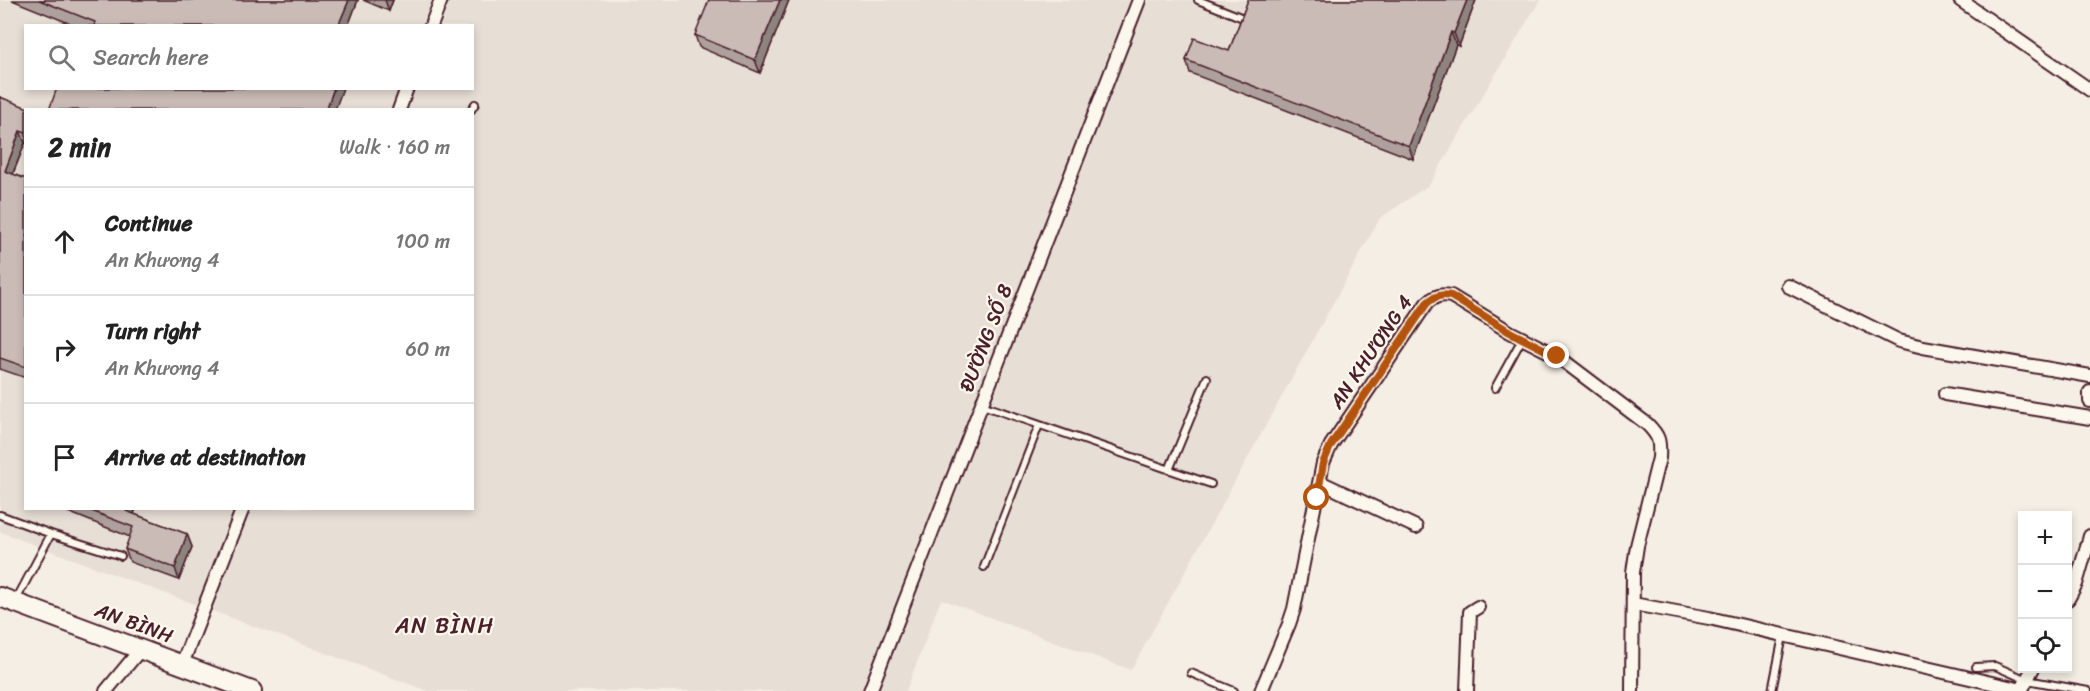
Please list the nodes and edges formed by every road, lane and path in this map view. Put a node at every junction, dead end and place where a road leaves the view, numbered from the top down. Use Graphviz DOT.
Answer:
graph roads {
  1 [pos="441,0"];
  2 [pos="1138,0"];
  3 [pos="1198,0"];
  4 [pos="1960,0"];
  5 [pos="1243,18"];
  6 [pos="432,24"];
  7 [pos="406,90"];
  8 [pos="2090,90"];
  9 [pos="399,108"];
  10 [pos="1788,286"];
  11 [pos="1523,338"];
  12 [pos="2090,376"];
  13 [pos="1207,378"];
  14 [pos="1495,387"];
  15 [pos="2090,392"];
  16 [pos="1946,394"];
  17 [pos="2090,401"];
  18 [pos="981,404"];
  19 [pos="2090,418"];
  20 [pos="1039,424"];
  21 [pos="1169,470"];
  22 [pos="1320,482"];
  23 [pos="1211,484"];
  24 [pos="242,510"];
  25 [pos="0,515"];
  26 [pos="1416,527"];
  27 [pos="51,534"];
  28 [pos="2090,536"];
  29 [pos="121,556"];
  30 [pos="984,567"];
  31 [pos="2072,591"];
  32 [pos="8,600"];
  33 [pos="1633,604"];
  34 [pos="1478,607"];
  35 [pos="1783,636"];
  36 [pos="140,650"];
  37 [pos="182,664"];
  38 [pos="1976,667"];
  39 [pos="1191,674"];
  40 [pos="2026,682"];
  41 [pos="106,691"];
  42 [pos="252,691"];
  43 [pos="870,691"];
  44 [pos="1234,691"];
  45 [pos="1261,691"];
  46 [pos="1467,691"];
  47 [pos="1632,691"];
  48 [pos="1772,691"];
  49 [pos="2088,691"];
  1 -- 6 [label="street"];
  2 -- 18 [label="street, ĐƯỜNG SỐ 8"];
  3 -- 5 [label="lane"];
  4 -- 8 [label="street"];
  7 -- 9 [label="street"];
  10 -- 12 [label="street"];
  11 -- 14 [label="lane"];
  11 -- 22 [label="street, AN KHƯƠNG 4"];
  11 -- 33 [label="street, AN KHƯƠNG 4"];
  13 -- 21 [label="lane"];
  15 -- 17 [label="street"];
  16 -- 19 [label="street"];
  18 -- 20 [label="lane"];
  18 -- 43 [label="street, ĐƯỜNG SỐ 8"];
  20 -- 21 [label="lane"];
  20 -- 30 [label="lane"];
  21 -- 23 [label="lane"];
  22 -- 26 [label="street"];
  22 -- 45 [label="street, AN KHƯƠNG 4"];
  24 -- 37 [label="street"];
  25 -- 27 [label="lane"];
  27 -- 29 [label="lane"];
  27 -- 32 [label="lane"];
  28 -- 31 [label="street"];
  32 -- 36 [label="main road, AN BÌNH"];
  33 -- 35 [label="street"];
  33 -- 47 [label="street, AN KHƯƠNG 4"];
  34 -- 46 [label="street"];
  35 -- 40 [label="street"];
  35 -- 48 [label="lane"];
  36 -- 37 [label="main road, AN BÌNH"];
  36 -- 41 [label="street"];
  37 -- 42 [label="main road, AN BÌNH"];
  38 -- 40 [label="lane"];
  39 -- 44 [label="lane"];
  40 -- 49 [label="lane"];
}
